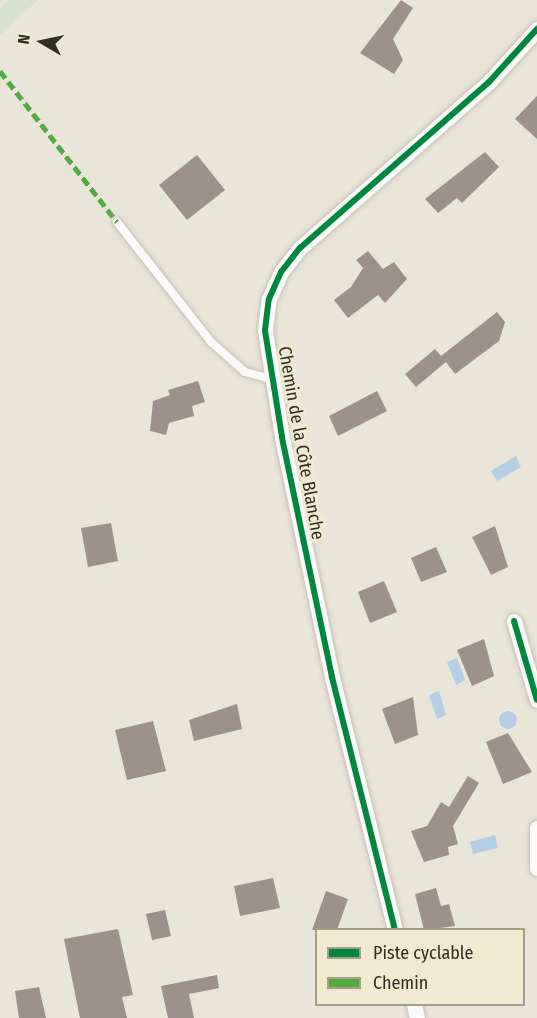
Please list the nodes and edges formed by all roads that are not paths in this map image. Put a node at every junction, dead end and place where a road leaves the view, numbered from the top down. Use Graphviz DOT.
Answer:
graph roads {
  1 [pos="537,29"];
  2 [pos="117,222"];
  3 [pos="272,379"];
  4 [pos="514,621"];
  5 [pos="537,700"];
  6 [pos="537,828"];
  7 [pos="537,868"];
  8 [pos="395,928"];
  1 -- 3 [label="street, Chemin de la Côte Blanche"];
  2 -- 3 [label="lane"];
  3 -- 8 [label="street, Chemin de la Côte Blanche"];
  4 -- 5 [label="street"];
  6 -- 7 [label="street"];
}
